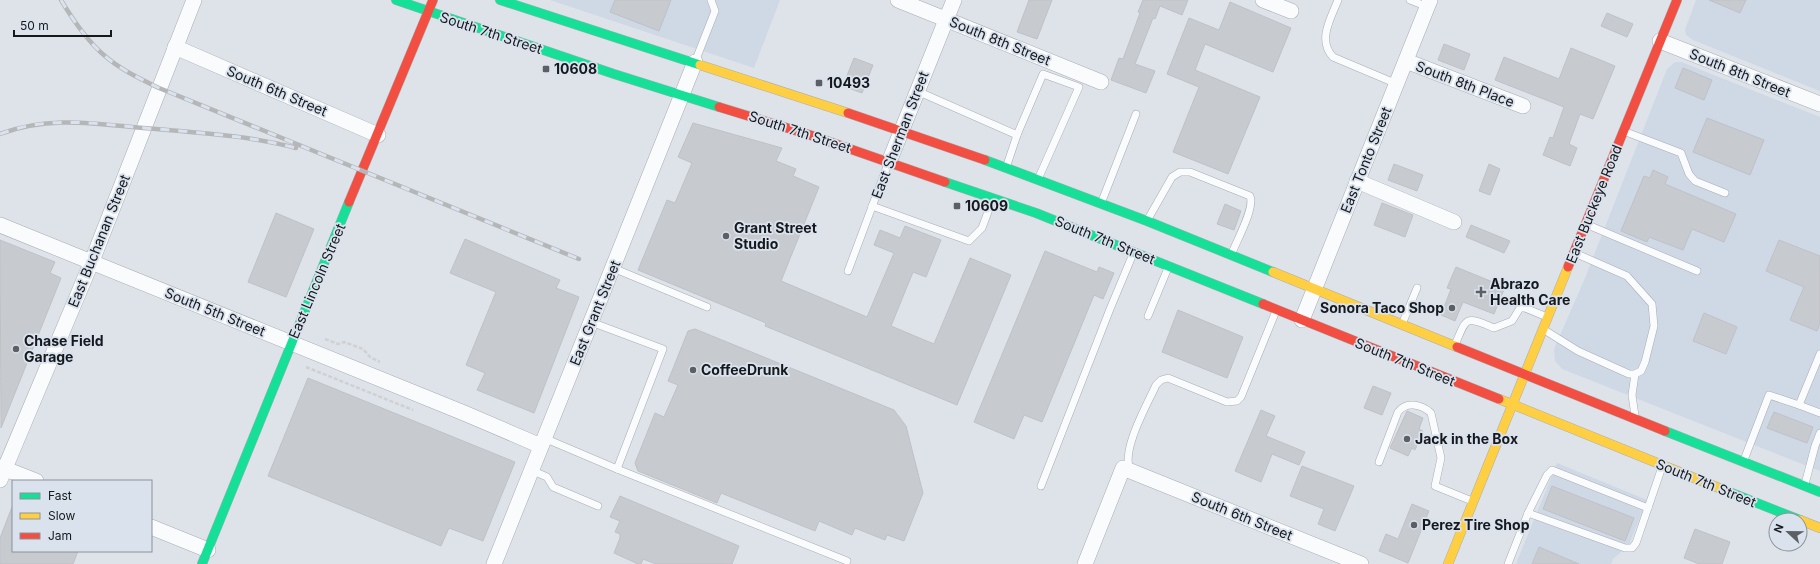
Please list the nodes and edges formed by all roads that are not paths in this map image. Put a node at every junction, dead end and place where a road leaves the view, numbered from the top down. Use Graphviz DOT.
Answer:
graph roads {
  1 [pos="194,0"];
  2 [pos="396,0"];
  3 [pos="433,0"];
  4 [pos="500,0"];
  5 [pos="711,0"];
  6 [pos="898,0"];
  7 [pos="954,0"];
  8 [pos="1263,0"];
  9 [pos="1338,0"];
  10 [pos="1410,0"];
  11 [pos="1677,0"];
  12 [pos="1429,4"];
  13 [pos="1291,11"];
  14 [pos="428,12"];
  15 [pos="946,19"];
  16 [pos="1660,41"];
  17 [pos="175,47"];
  18 [pos="1406,61"];
  19 [pos="695,62"];
  20 [pos="1101,82"];
  21 [pos="1397,84"];
  22 [pos="918,91"];
  23 [pos="683,95"];
  24 [pos="1820,104"];
  25 [pos="1523,106"];
  26 [pos="1136,114"];
  27 [pos="902,130"];
  28 [pos="1624,131"];
  29 [pos="378,134"];
  30 [pos="1017,135"];
  31 [pos="889,162"];
  32 [pos="1006,167"];
  33 [pos="1038,179"];
  34 [pos="1357,181"];
  35 [pos="1725,193"];
  36 [pos="994,198"];
  37 [pos="1102,203"];
  38 [pos="872,206"];
  39 [pos="1454,222"];
  40 [pos="1146,224"];
  41 [pos="1586,224"];
  42 [pos="0,225"];
  43 [pos="1135,248"];
  44 [pos="1575,253"];
  45 [pos="1231,255"];
  46 [pos="92,261"];
  47 [pos="1169,266"];
  48 [pos="613,268"];
  49 [pos="848,271"];
  50 [pos="1697,271"];
  51 [pos="1417,288"];
  52 [pos="1314,289"];
  53 [pos="707,307"];
  54 [pos="1277,309"];
  55 [pos="1148,316"];
  56 [pos="1549,318"];
  57 [pos="1302,320"];
  58 [pos="591,322"];
  59 [pos="1402,324"];
  60 [pos="1544,330"];
  61 [pos="291,342"];
  62 [pos="1455,346"];
  63 [pos="1820,354"];
  64 [pos="1635,374"];
  65 [pos="1526,375"];
  66 [pos="1513,405"];
  67 [pos="1799,405"];
  68 [pos="1820,413"];
  69 [pos="1635,419"];
  70 [pos="1820,433"];
  71 [pos="543,442"];
  72 [pos="1379,462"];
  73 [pos="1743,462"];
  74 [pos="1662,465"];
  75 [pos="617,469"];
  76 [pos="531,470"];
  77 [pos="1127,470"];
  78 [pos="2,472"];
  79 [pos="32,480"];
  80 [pos="1041,486"];
  81 [pos="1803,489"];
  82 [pos="1820,492"];
  83 [pos="1474,502"];
  84 [pos="598,506"];
  85 [pos="1648,508"];
  86 [pos="1784,512"];
  87 [pos="1528,513"];
  88 [pos="1808,522"];
  89 [pos="152,527"];
  90 [pos="1820,528"];
  91 [pos="208,550"];
  92 [pos="847,561"];
  93 [pos="202,564"];
  94 [pos="494,564"];
  95 [pos="1085,564"];
  96 [pos="1361,564"];
  97 [pos="1448,564"];
  98 [pos="1508,564"];
  1 -- 17 [label="street, East Buchanan Street"];
  2 -- 14 [label="main road, South 7th Street"];
  3 -- 14 [label="main road, East Lincoln Street"];
  4 -- 19 [label="main road"];
  5 -- 19 [label="lane"];
  6 -- 15 [label="street, South 8th Street"];
  7 -- 15 [label="street, East Sherman Street"];
  8 -- 13 [label="street"];
  9 -- 21 [label="lane"];
  10 -- 12 [label="lane"];
  11 -- 16 [label="main road, East Buckeye Road"];
  12 -- 18 [label="street, East Tonto Street"];
  14 -- 23 [label="main road, South 7th Street"];
  14 -- 29 [label="main road, East Lincoln Street"];
  15 -- 20 [label="street, South 8th Street"];
  15 -- 22 [label="street, East Sherman Street"];
  16 -- 24 [label="street, South 8th Street"];
  16 -- 28 [label="main road, East Buckeye Road"];
  17 -- 29 [label="street, South 6th Street"];
  17 -- 46 [label="street, East Buchanan Street"];
  18 -- 21 [label="street, East Tonto Street"];
  18 -- 25 [label="street, South 8th Place"];
  19 -- 23 [label="street, East Grant Street"];
  19 -- 27 [label="main road"];
  21 -- 34 [label="street, East Tonto Street"];
  22 -- 27 [label="street, East Sherman Street"];
  22 -- 30 [label="lane"];
  23 -- 31 [label="main road, South 7th Street"];
  23 -- 48 [label="street, East Grant Street"];
  26 -- 37 [label="lane"];
  27 -- 31 [label="street, East Sherman Street"];
  27 -- 32 [label="main road"];
  28 -- 35 [label="lane"];
  28 -- 41 [label="main road, East Buckeye Road"];
  29 -- 61 [label="main road, East Lincoln Street"];
  30 -- 32 [label="lane"];
  30 -- 33 [label="lane"];
  31 -- 36 [label="main road, South 7th Street"];
  31 -- 38 [label="lane, East Sherman Street"];
  32 -- 33 [label="main road"];
  33 -- 37 [label="main road"];
  34 -- 39 [label="street"];
  34 -- 52 [label="street, East Tonto Street"];
  36 -- 38 [label="lane"];
  36 -- 43 [label="main road, South 7th Street"];
  37 -- 40 [label="main road"];
  38 -- 49 [label="lane, East Sherman Street"];
  40 -- 45 [label="main road"];
  40 -- 45 [label="lane"];
  41 -- 44 [label="main road, East Buckeye Road"];
  41 -- 50 [label="lane"];
  42 -- 46 [label="street, South 5th Street"];
  43 -- 47 [label="main road, South 7th Street"];
  43 -- 80 [label="lane"];
  44 -- 56 [label="main road, East Buckeye Road"];
  44 -- 64 [label="lane"];
  45 -- 52 [label="main road"];
  46 -- 61 [label="street, South 5th Street"];
  46 -- 78 [label="street, East Buchanan Street"];
  47 -- 54 [label="main road, South 7th Street"];
  47 -- 55 [label="lane"];
  48 -- 53 [label="lane"];
  48 -- 58 [label="street, East Grant Street"];
  51 -- 59 [label="lane"];
  52 -- 57 [label="street, East Tonto Street"];
  52 -- 59 [label="main road"];
  54 -- 57 [label="main road, South 7th Street"];
  54 -- 77 [label="lane"];
  56 -- 60 [label="main road, East Buckeye Road"];
  56 -- 62 [label="lane"];
  57 -- 66 [label="main road, South 7th Street"];
  58 -- 71 [label="street, East Grant Street"];
  58 -- 75 [label="lane"];
  59 -- 62 [label="main road"];
  60 -- 64 [label="lane"];
  60 -- 65 [label="main road, East Buckeye Road"];
  61 -- 71 [label="street, South 5th Street"];
  61 -- 91 [label="main road, East Lincoln Street"];
  62 -- 65 [label="main road"];
  63 -- 67 [label="lane"];
  64 -- 69 [label="lane"];
  65 -- 66 [label="main road, East Buckeye Road"];
  65 -- 69 [label="main road"];
  66 -- 74 [label="main road, South 7th Street"];
  66 -- 83 [label="main road, East Buckeye Road"];
  67 -- 68 [label="lane"];
  67 -- 73 [label="lane"];
  69 -- 73 [label="main road"];
  70 -- 81 [label="lane"];
  71 -- 75 [label="lane"];
  71 -- 76 [label="street, East Grant Street"];
  72 -- 83 [label="lane"];
  73 -- 81 [label="main road"];
  74 -- 85 [label="lane"];
  74 -- 86 [label="main road, South 7th Street"];
  75 -- 92 [label="lane"];
  76 -- 84 [label="lane"];
  76 -- 94 [label="street, East Grant Street"];
  77 -- 95 [label="street"];
  77 -- 96 [label="street, South 6th Street"];
  78 -- 79 [label="street"];
  81 -- 82 [label="main road"];
  83 -- 97 [label="main road, East Buckeye Road"];
  85 -- 87 [label="lane"];
  85 -- 87 [label="lane"];
  87 -- 98 [label="lane"];
  88 -- 90 [label="main road, South 7th Street"];
  89 -- 91 [label="street"];
  91 -- 93 [label="main road, East Lincoln Street"];
}
